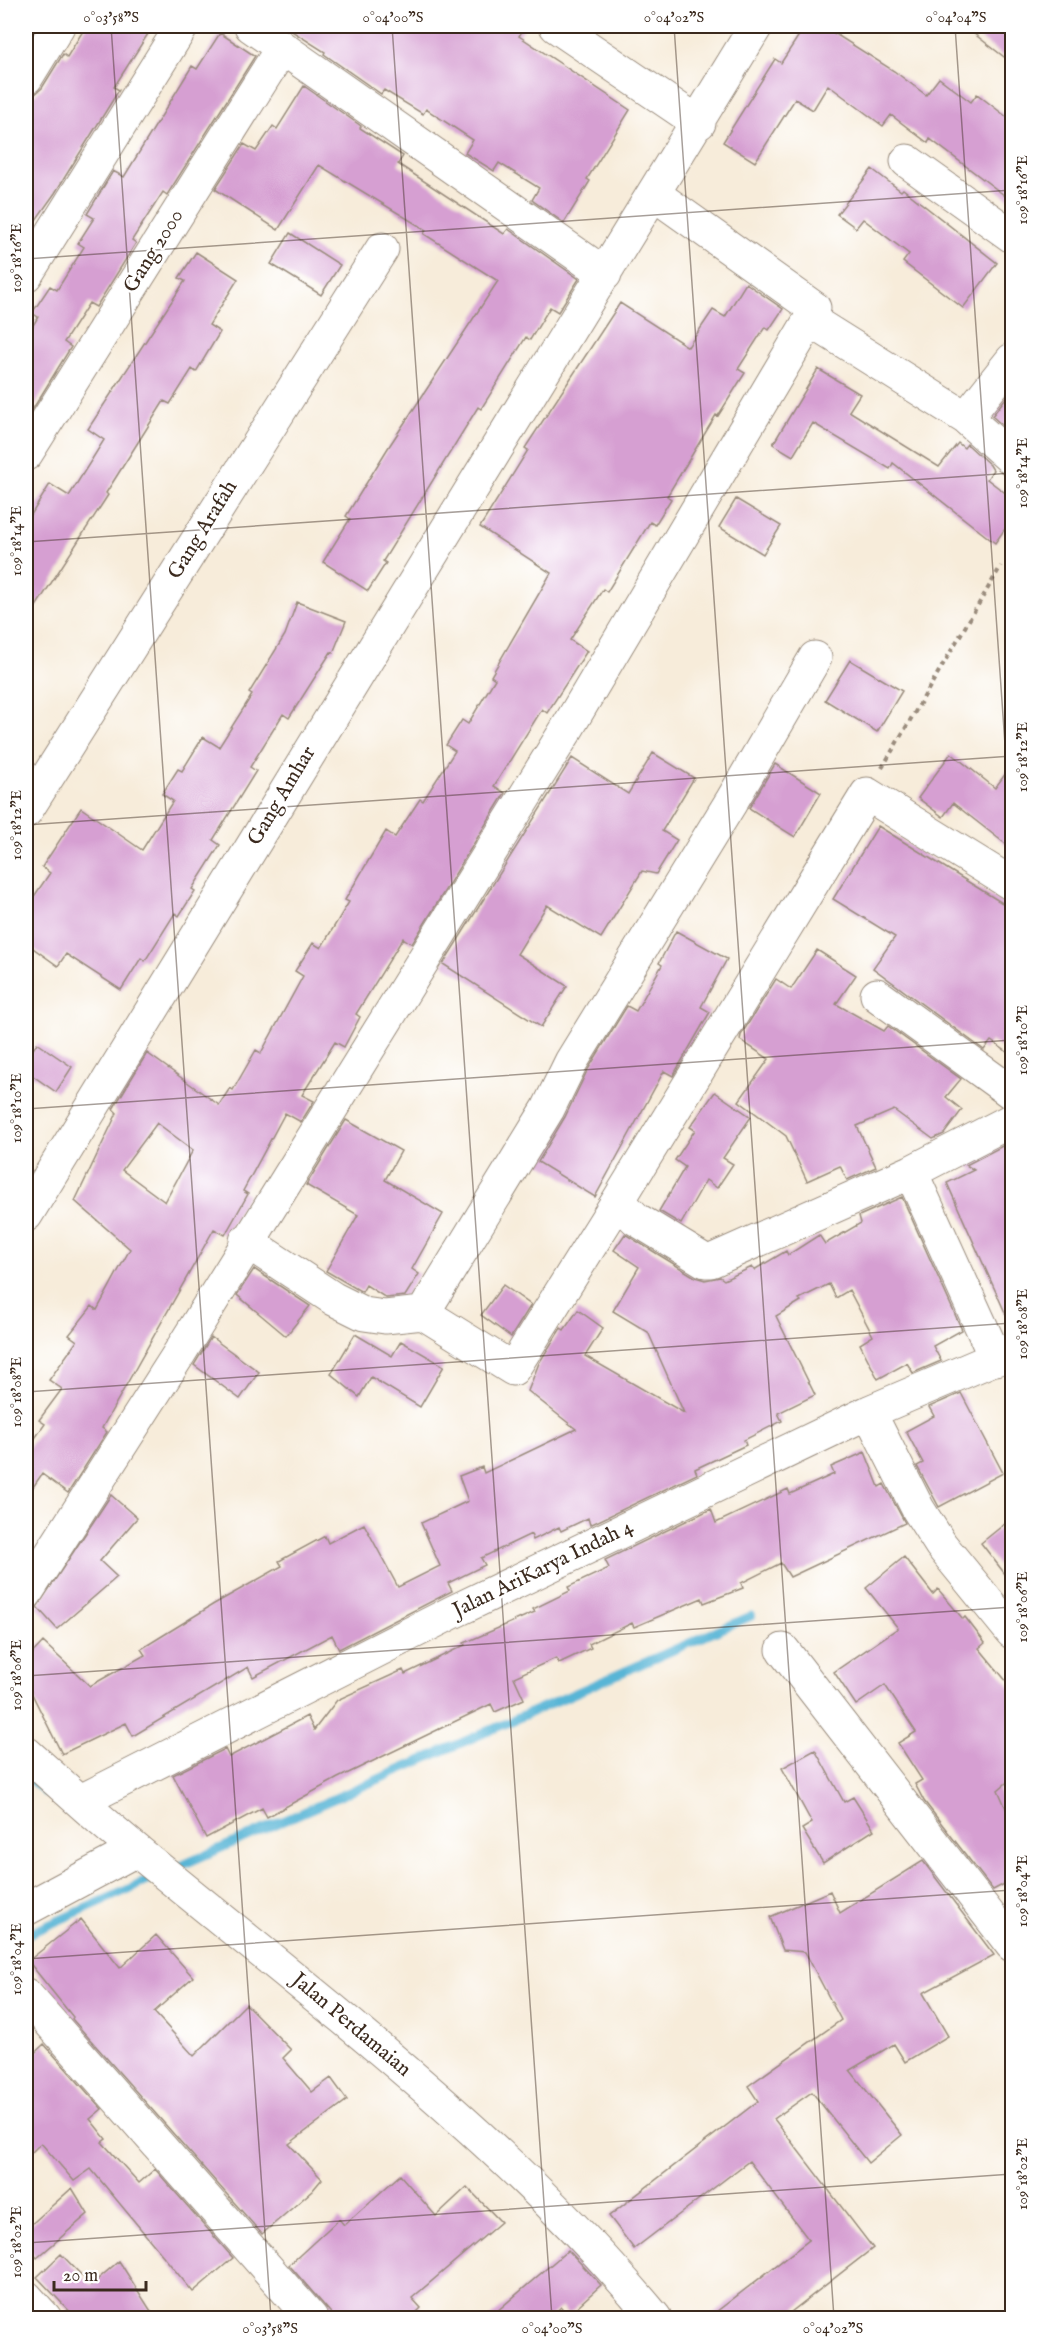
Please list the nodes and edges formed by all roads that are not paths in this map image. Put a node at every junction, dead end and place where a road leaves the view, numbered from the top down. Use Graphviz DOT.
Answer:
graph roads {
  1 [pos="58,26"];
  2 [pos="182,26"];
  3 [pos="250,26"];
  4 [pos="556,26"];
  5 [pos="756,26"];
  6 [pos="282,48"];
  7 [pos="26,78"];
  8 [pos="699,123"];
  9 [pos="907,161"];
  10 [pos="654,194"];
  11 [pos="1012,236"];
  12 [pos="382,249"];
  13 [pos="605,274"];
  14 [pos="26,275"];
  15 [pos="810,320"];
  16 [pos="1012,360"];
  17 [pos="966,418"];
  18 [pos="26,454"];
  19 [pos="1012,459"];
  20 [pos="814,658"];
  21 [pos="26,811"];
  22 [pos="1012,884"];
  23 [pos="877,995"];
  24 [pos="1012,1093"];
  25 [pos="1012,1120"];
  26 [pos="911,1172"];
  27 [pos="618,1202"];
  28 [pos="26,1215"];
  29 [pos="246,1241"];
  30 [pos="423,1312"];
  31 [pos="1004,1355"];
  32 [pos="869,1412"];
  33 [pos="26,1593"];
  34 [pos="1012,1632"];
  35 [pos="783,1650"];
  36 [pos="26,1753"];
  37 [pos="81,1801"];
  38 [pos="129,1855"];
  39 [pos="26,1909"];
  40 [pos="1012,1945"];
  41 [pos="26,1995"];
  42 [pos="26,2297"];
  43 [pos="45,2319"];
  44 [pos="311,2319"];
  45 [pos="655,2319"];
  1 -- 7 [label="street"];
  2 -- 14 [label="street"];
  3 -- 6 [label="street"];
  4 -- 8 [label="street"];
  5 -- 8 [label="street, Gang Amhar"];
  6 -- 13 [label="street"];
  6 -- 18 [label="street, Gang 2000"];
  8 -- 10 [label="street, Gang Amhar"];
  9 -- 11 [label="street"];
  10 -- 13 [label="street, Gang Amhar"];
  10 -- 15 [label="street"];
  12 -- 21 [label="street, Gang Arafah"];
  13 -- 28 [label="street, Gang Amhar"];
  15 -- 17 [label="street"];
  15 -- 29 [label="street"];
  16 -- 17 [label="street"];
  17 -- 19 [label="street"];
  20 -- 30 [label="street"];
  22 -- 27 [label="street"];
  23 -- 24 [label="street"];
  25 -- 26 [label="street"];
  26 -- 27 [label="street"];
  26 -- 31 [label="street"];
  27 -- 30 [label="street"];
  29 -- 30 [label="street"];
  29 -- 33 [label="street"];
  31 -- 32 [label="street, Jalan AriKarya Indah 4"];
  32 -- 34 [label="street"];
  32 -- 37 [label="street, Jalan AriKarya Indah 4"];
  35 -- 40 [label="street"];
  36 -- 37 [label="street, Jalan Perdamaian"];
  37 -- 38 [label="street, Jalan Perdamaian"];
  38 -- 39 [label="street"];
  38 -- 45 [label="street, Jalan Perdamaian"];
  41 -- 44 [label="street"];
  42 -- 43 [label="street"];
}
